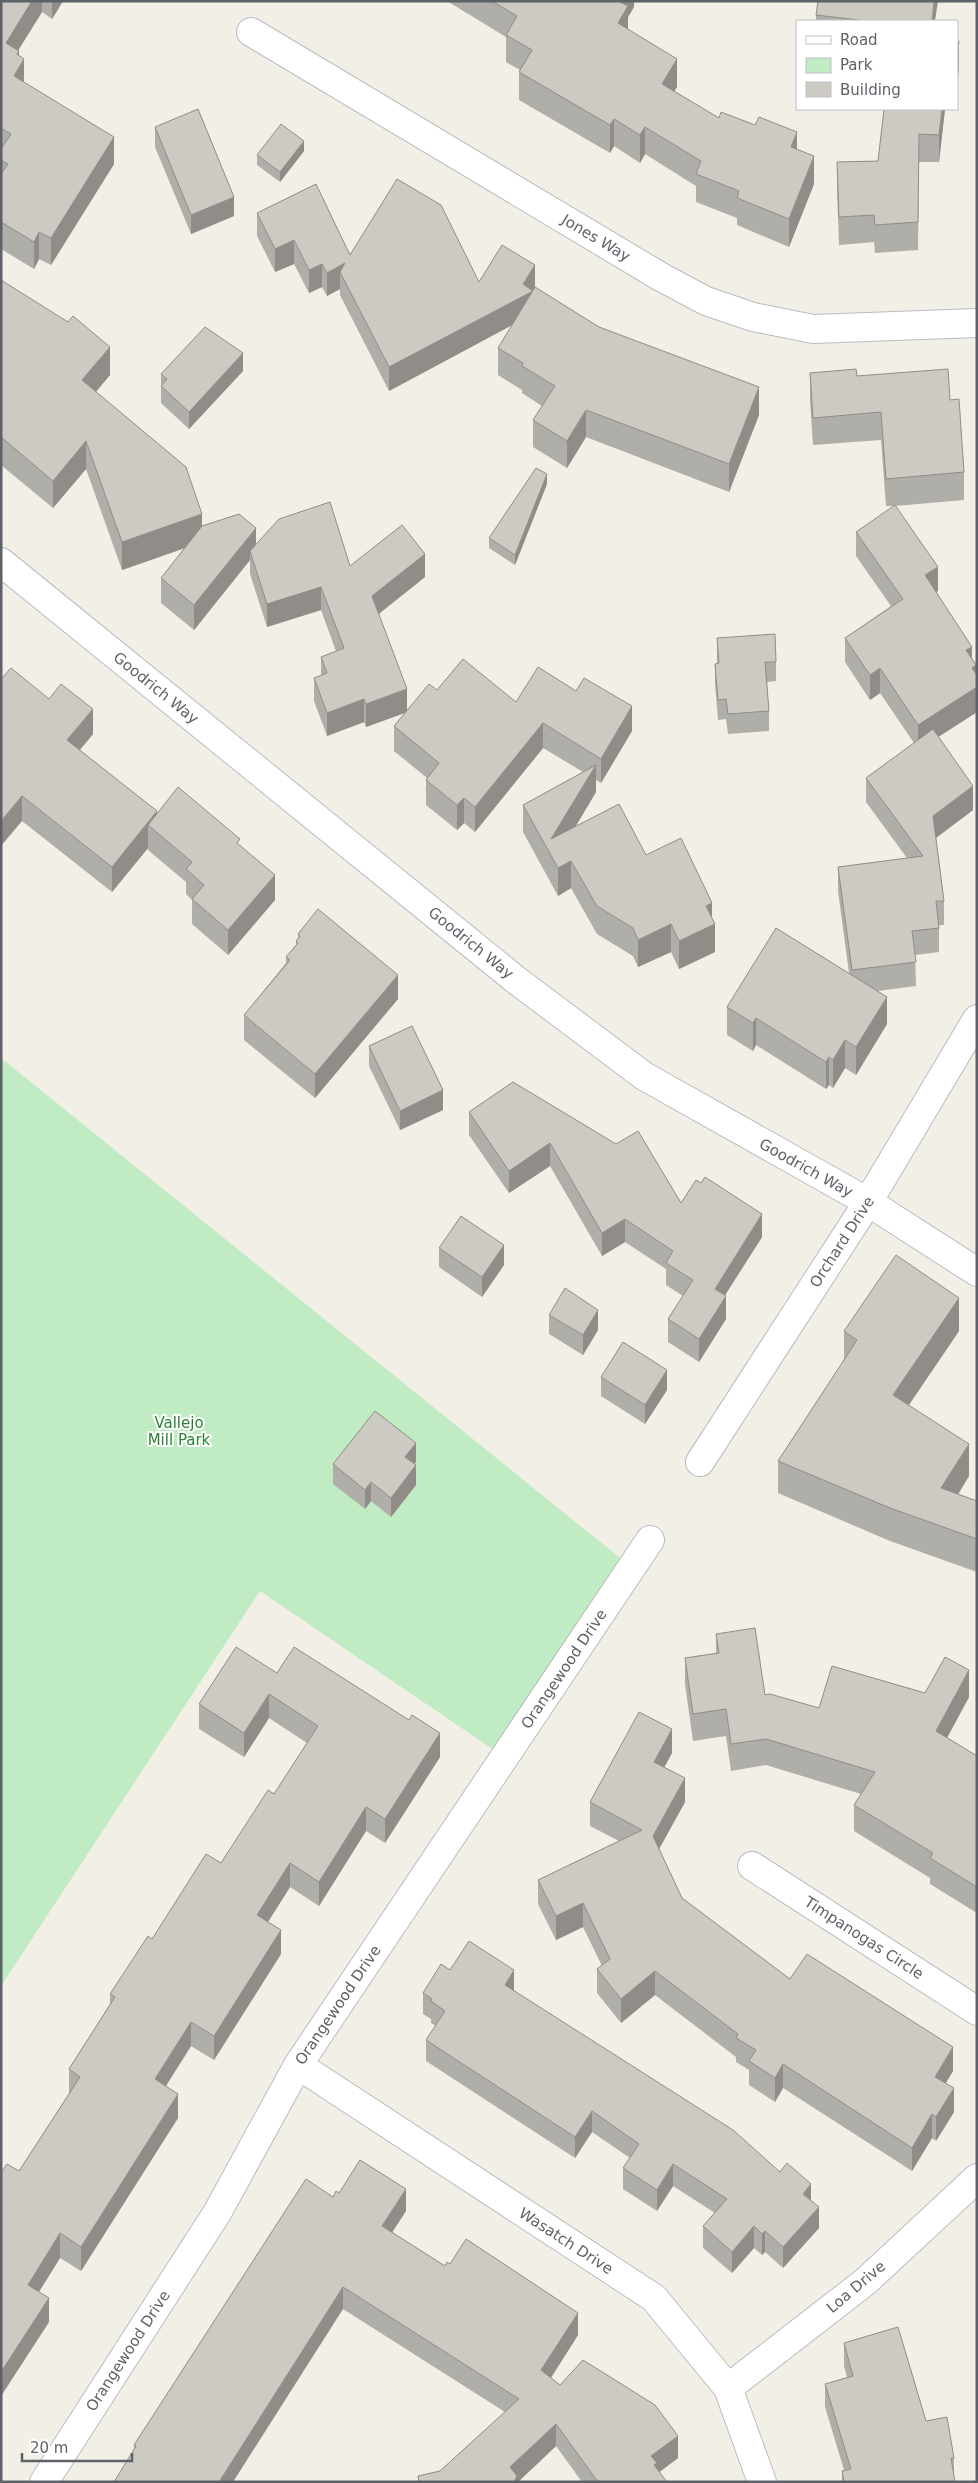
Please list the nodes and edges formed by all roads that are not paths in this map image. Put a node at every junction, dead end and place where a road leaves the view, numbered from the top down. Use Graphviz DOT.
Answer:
graph roads {
  1 [pos="251,32"];
  2 [pos="977,323"];
  3 [pos="1,562"];
  4 [pos="977,1019"];
  5 [pos="868,1202"];
  6 [pos="977,1272"];
  7 [pos="700,1462"];
  8 [pos="650,1540"];
  9 [pos="752,1866"];
  10 [pos="977,2010"];
  11 [pos="298,2065"];
  12 [pos="977,2178"];
  13 [pos="728,2388"];
  14 [pos="44,2482"];
  15 [pos="762,2482"];
  1 -- 2 [label="street, Jones Way"];
  3 -- 5 [label="street, Goodrich Way"];
  4 -- 5 [label="street, Orchard Drive"];
  5 -- 6 [label="street, Goodrich Way"];
  5 -- 7 [label="street, Orchard Drive"];
  8 -- 11 [label="street, Orangewood Drive"];
  9 -- 10 [label="street, Timpanogas Circle"];
  11 -- 13 [label="street, Wasatch Drive"];
  11 -- 14 [label="street, Orangewood Drive"];
  12 -- 13 [label="street, Loa Drive"];
  13 -- 15 [label="street, Wasatch Drive"];
}
